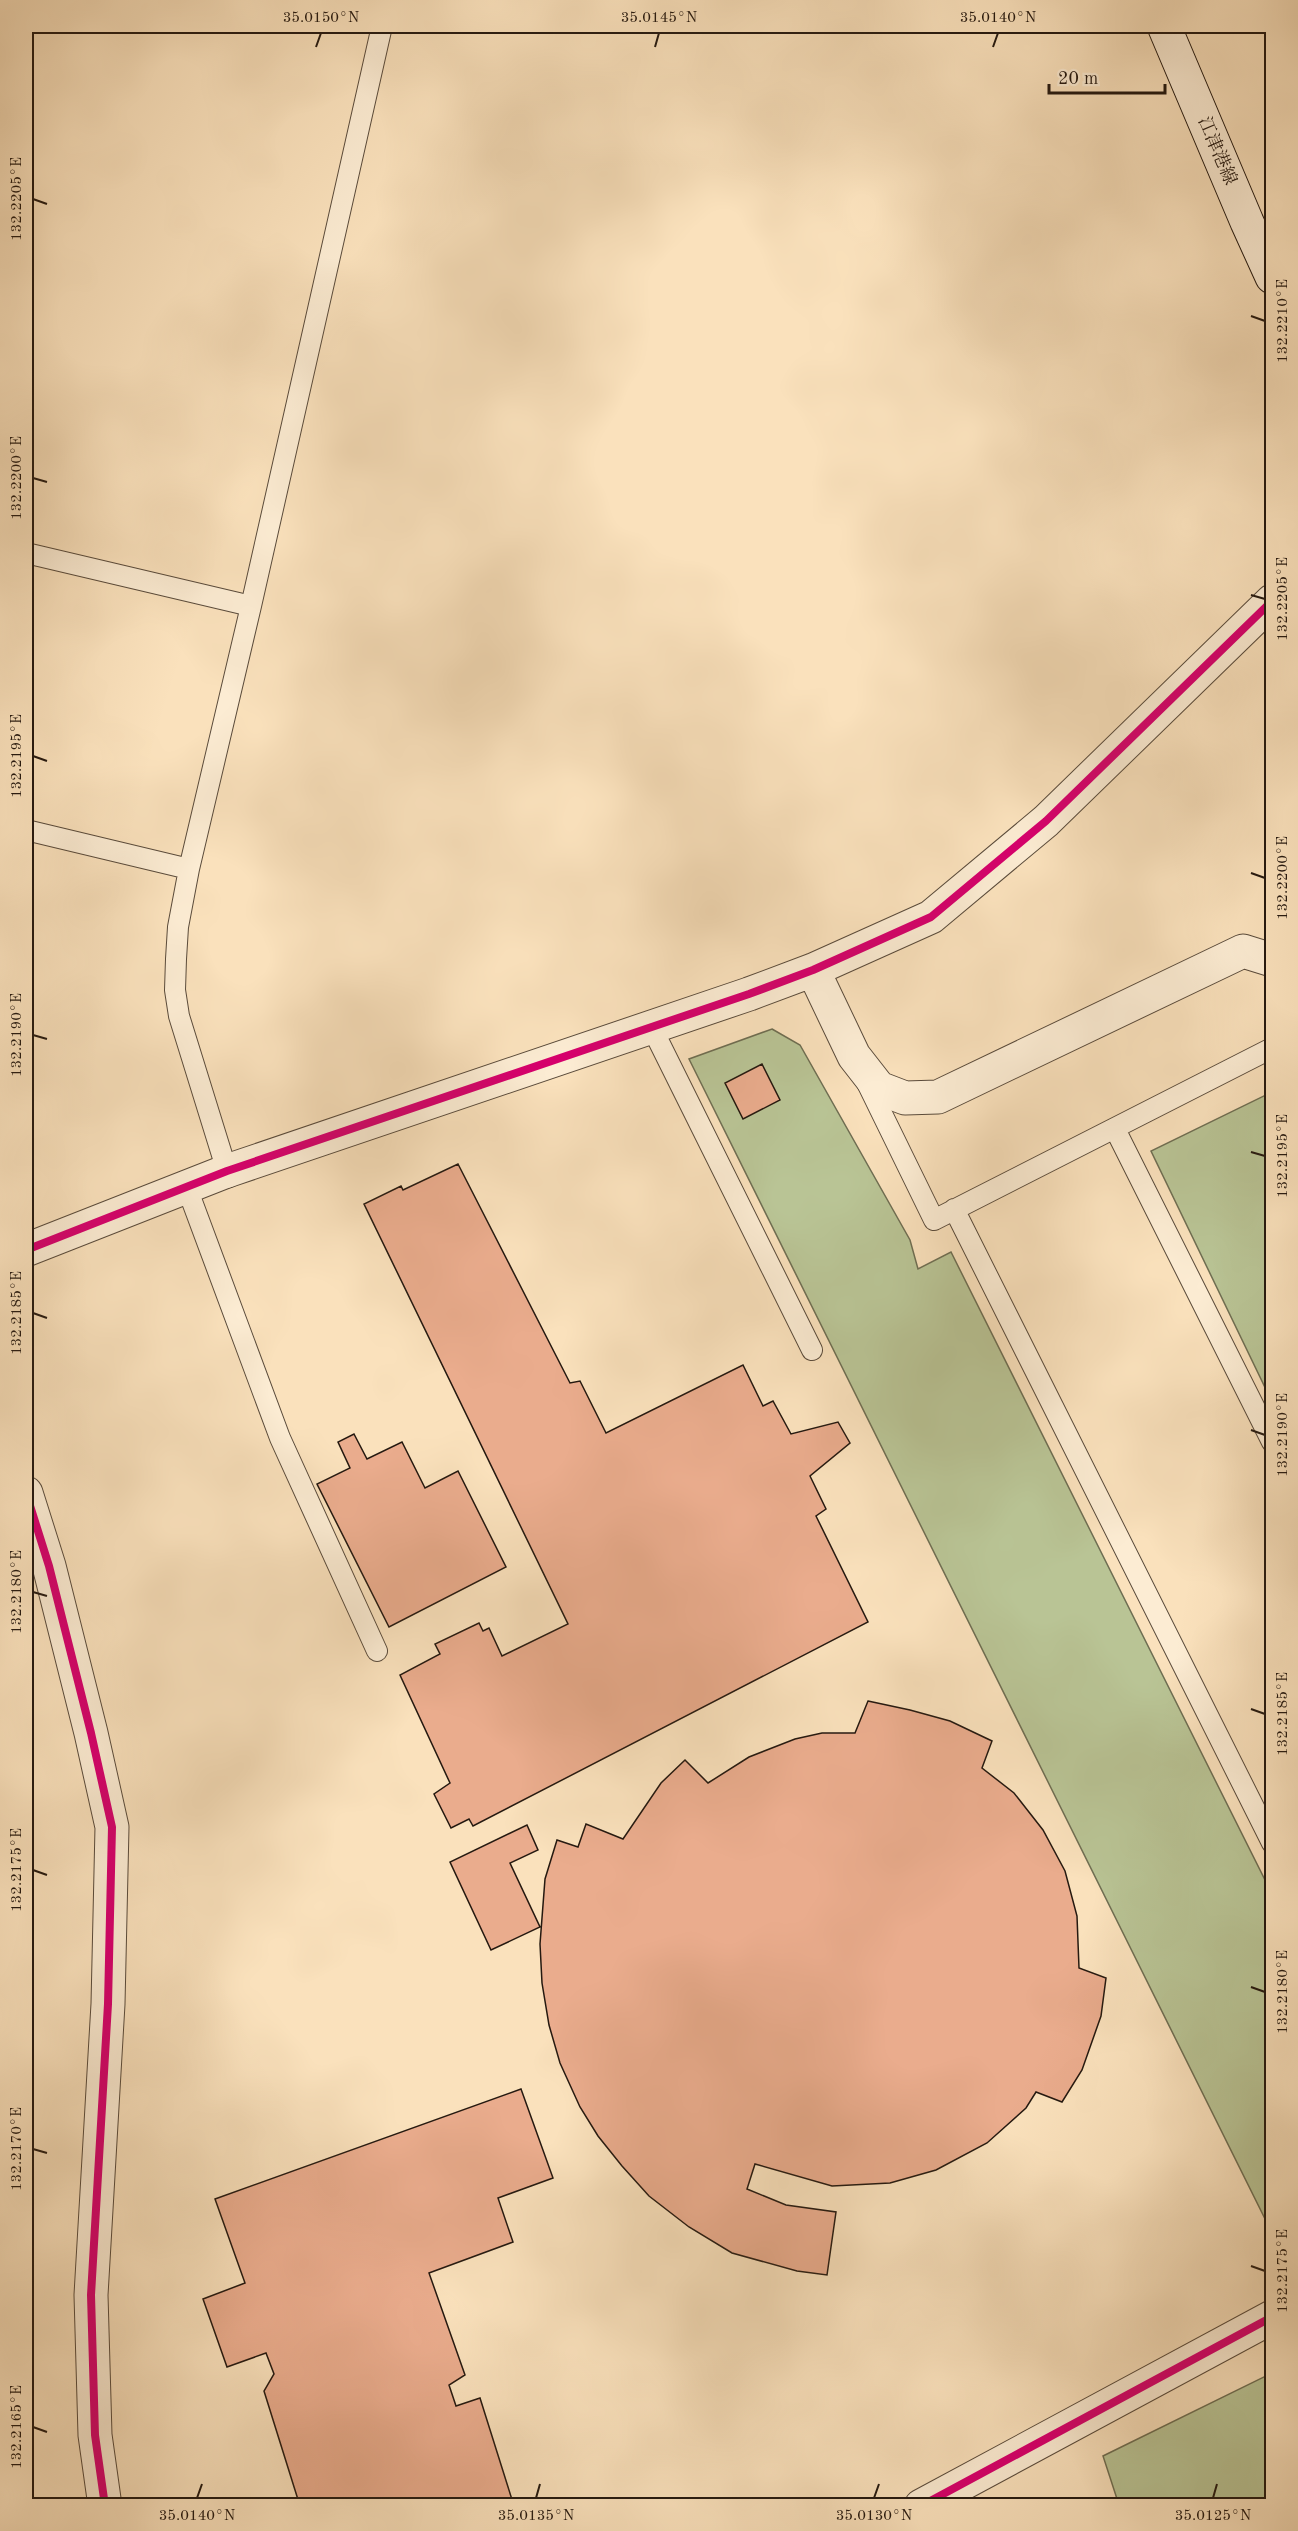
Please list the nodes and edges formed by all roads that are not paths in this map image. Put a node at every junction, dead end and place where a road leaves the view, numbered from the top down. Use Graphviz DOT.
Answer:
graph roads {
  1 [pos="382,26"];
  2 [pos="1164,26"];
  3 [pos="1272,277"];
  4 [pos="26,553"];
  5 [pos="1272,601"];
  6 [pos="251,606"];
  7 [pos="26,830"];
  8 [pos="189,869"];
  9 [pos="1272,960"];
  10 [pos="813,970"];
  11 [pos="651,1026"];
  12 [pos="1272,1048"];
  13 [pos="854,1056"];
  14 [pos="1115,1129"];
  15 [pos="226,1171"];
  16 [pos="187,1188"];
  17 [pos="954,1209"];
  18 [pos="26,1251"];
  19 [pos="812,1350"];
  20 [pos="1272,1442"];
  21 [pos="26,1493"];
  22 [pos="377,1651"];
  23 [pos="1272,1843"];
  24 [pos="1272,2317"];
  25 [pos="105,2505"];
  26 [pos="921,2505"];
  1 -- 6 [label="lane"];
  2 -- 3 [label="street, 江津港線"];
  4 -- 6 [label="lane"];
  5 -- 10 [label="street"];
  6 -- 8 [label="lane"];
  7 -- 8 [label="lane"];
  8 -- 15 [label="lane"];
  9 -- 13 [label="street"];
  10 -- 11 [label="street"];
  10 -- 13 [label="street"];
  11 -- 15 [label="street"];
  11 -- 19 [label="lane"];
  12 -- 14 [label="lane"];
  13 -- 17 [label="lane"];
  14 -- 17 [label="lane"];
  14 -- 20 [label="lane"];
  15 -- 16 [label="street"];
  16 -- 18 [label="street"];
  16 -- 22 [label="lane"];
  17 -- 23 [label="lane"];
  21 -- 25 [label="street"];
  24 -- 26 [label="street"];
}
